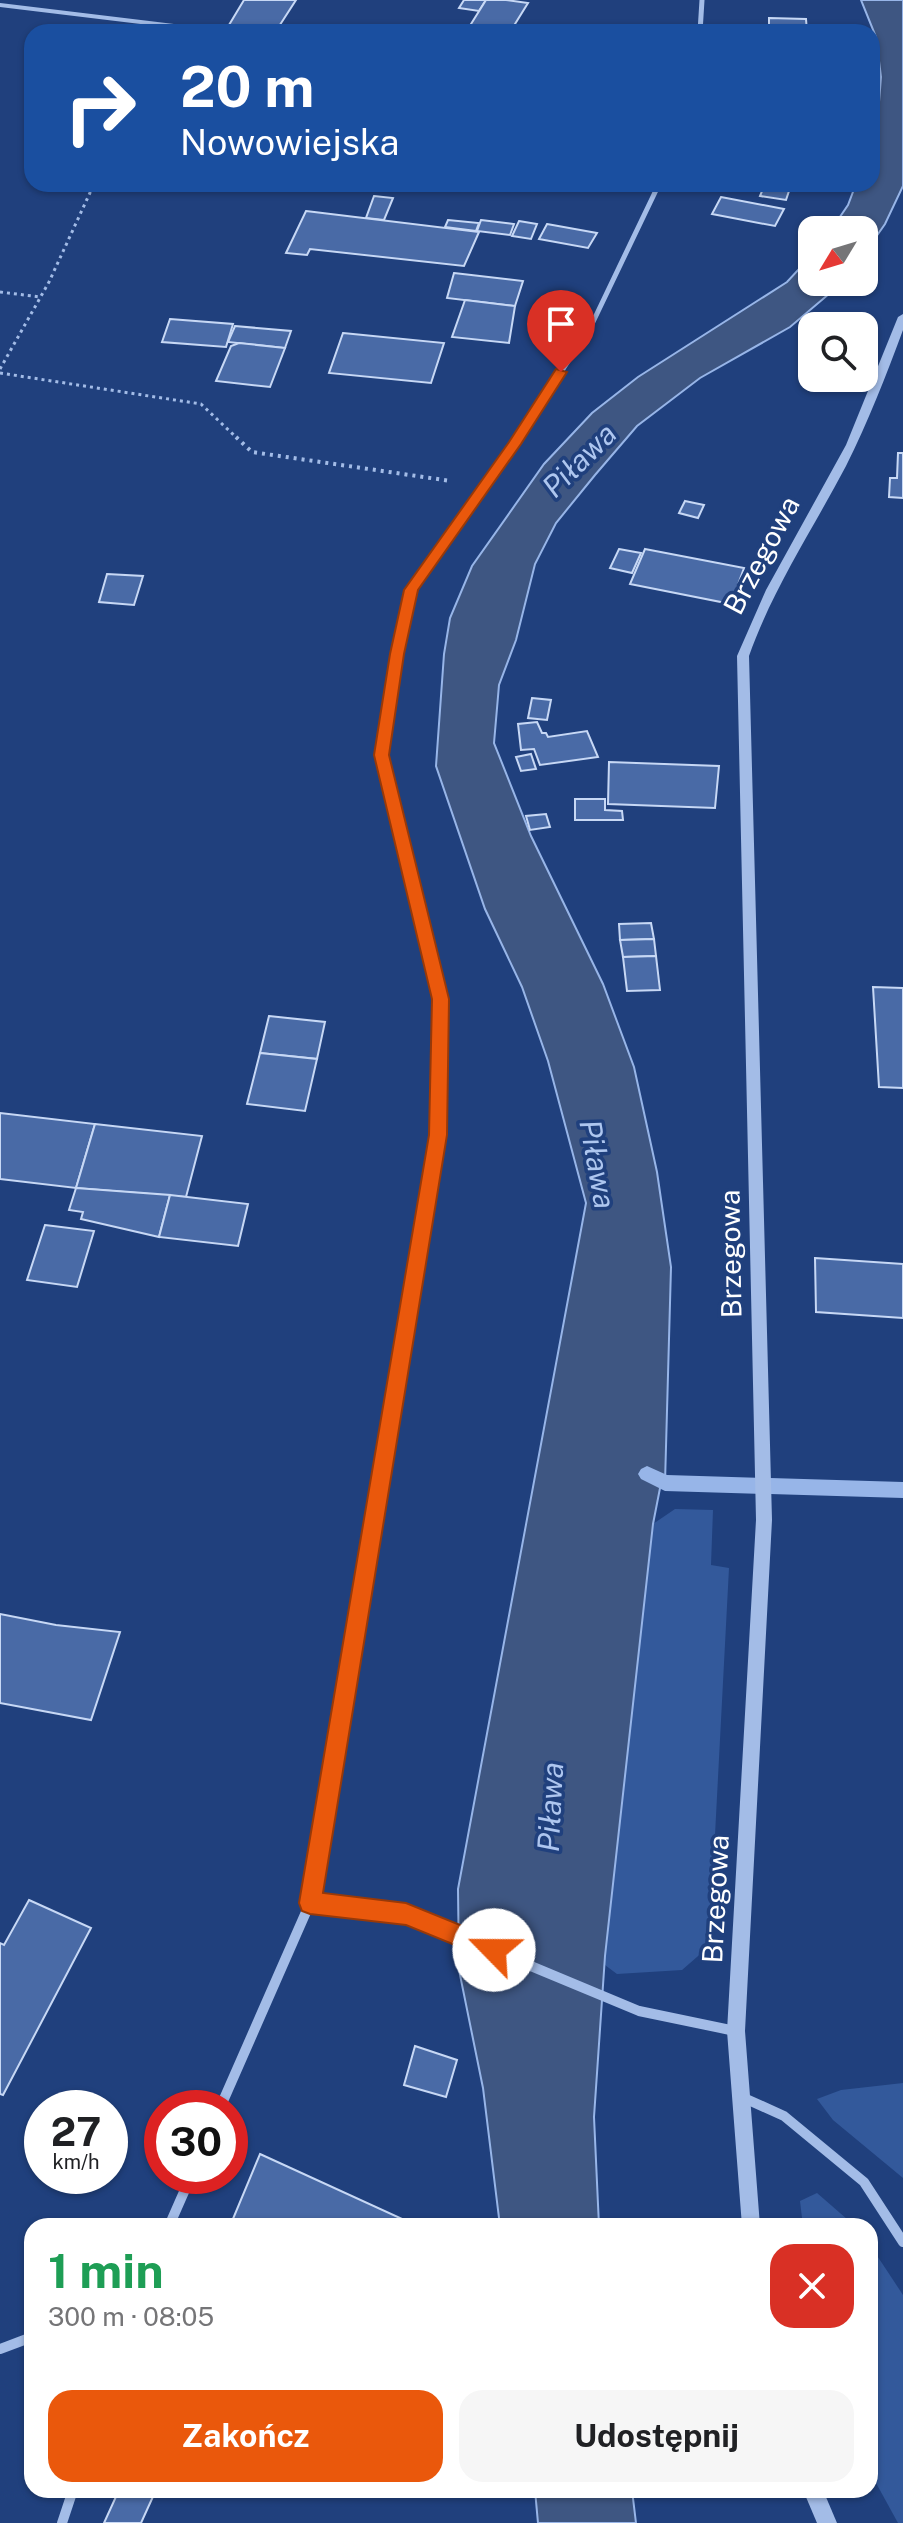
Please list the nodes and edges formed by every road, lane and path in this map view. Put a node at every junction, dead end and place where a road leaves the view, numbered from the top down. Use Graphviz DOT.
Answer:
graph roads {
  1 [pos="702,0"];
  2 [pos="0,5"];
  3 [pos="157,24"];
  4 [pos="700,24"];
  5 [pos="90,192"];
  6 [pos="655,192"];
  7 [pos="0,292"];
  8 [pos="40,297"];
  9 [pos="903,317"];
  10 [pos="0,371"];
  11 [pos="484,486"];
  12 [pos="310,1903"];
  13 [pos="736,2031"];
  14 [pos="228,2090"];
  15 [pos="741,2097"];
  16 [pos="183,2194"];
  17 [pos="173,2218"];
  18 [pos="750,2218"];
  19 [pos="903,2242"];
  20 [pos="24,2340"];
  21 [pos="0,2349"];
  22 [pos="70,2498"];
  23 [pos="816,2498"];
  24 [pos="62,2523"];
  25 [pos="827,2523"];
  1 -- 4 [label="street"];
  2 -- 3 [label="lane"];
  5 -- 8 [label="path"];
  6 -- 11 [label="street"];
  7 -- 8 [label="path"];
  8 -- 10 [label="path"];
  9 -- 13 [label="street, Brzegowa"];
  10 -- 11 [label="path"];
  11 -- 12 [label="street"];
  12 -- 13 [label="street"];
  12 -- 14 [label="street"];
  13 -- 15 [label="street, Brzegowa"];
  15 -- 18 [label="street, Brzegowa"];
  15 -- 19 [label="street"];
  16 -- 17 [label="street"];
  20 -- 21 [label="street"];
  22 -- 24 [label="street"];
  23 -- 25 [label="street"];
}
